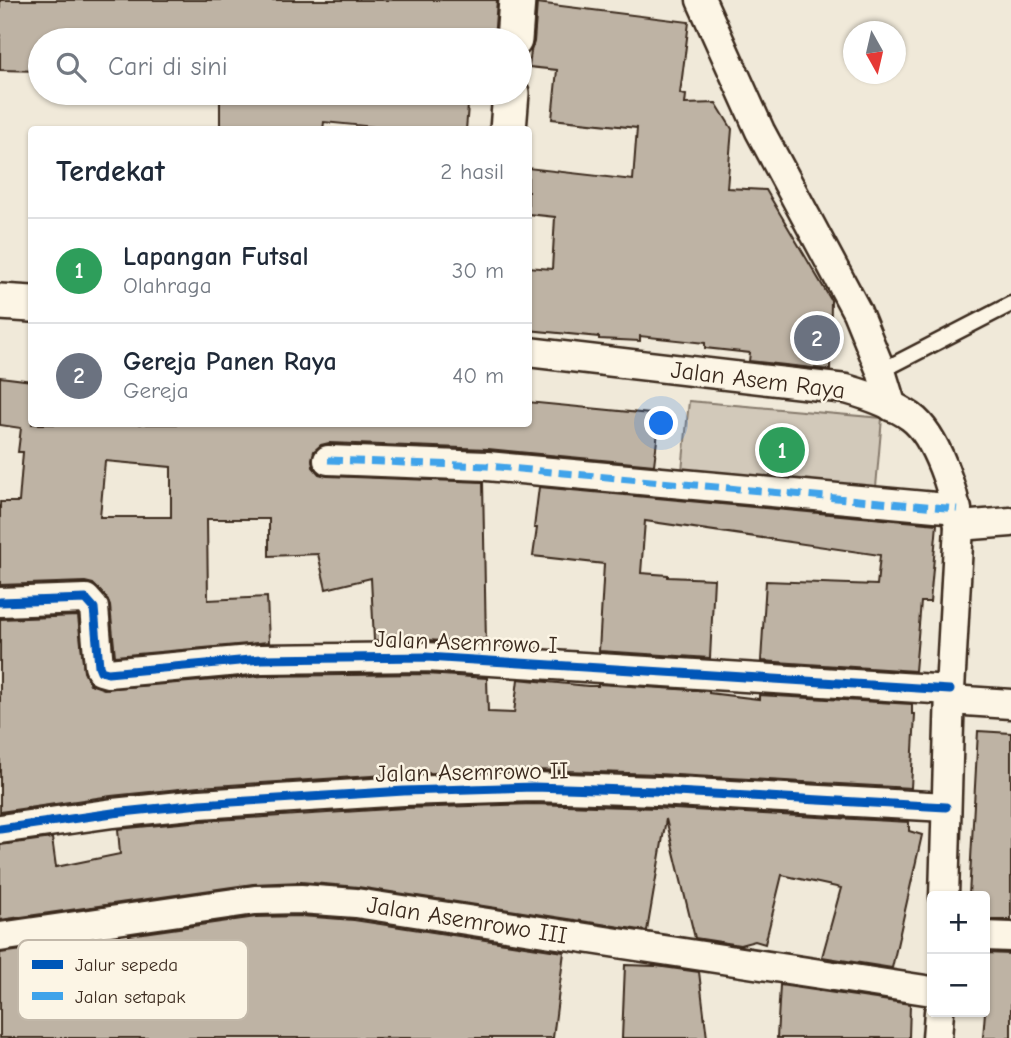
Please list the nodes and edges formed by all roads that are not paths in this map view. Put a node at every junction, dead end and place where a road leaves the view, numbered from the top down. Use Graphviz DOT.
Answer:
graph roads {
  1 [pos="517,0"];
  2 [pos="701,0"];
  3 [pos="515,28"];
  4 [pos="510,105"];
  5 [pos="508,126"];
  6 [pos="0,302"];
  7 [pos="28,304"];
  8 [pos="1011,304"];
  9 [pos="532,352"];
  10 [pos="881,371"];
  11 [pos="892,407"];
  12 [pos="328,460"];
  13 [pos="958,517"];
  14 [pos="1011,522"];
  15 [pos="0,602"];
  16 [pos="950,695"];
  17 [pos="1011,704"];
  18 [pos="946,807"];
  19 [pos="0,829"];
  20 [pos="944,891"];
  21 [pos="990,936"];
  22 [pos="0,937"];
  23 [pos="1011,937"];
  24 [pos="927,990"];
  25 [pos="939,1017"];
  26 [pos="937,1038"];
  1 -- 3 [label="street"];
  2 -- 10 [label="street"];
  4 -- 5 [label="street"];
  6 -- 7 [label="street"];
  8 -- 10 [label="lane"];
  9 -- 11 [label="street, Jalan Asem Raya"];
  10 -- 11 [label="street"];
  11 -- 13 [label="street, Jalan Asem Raya"];
  12 -- 13 [label="street"];
  13 -- 14 [label="street"];
  13 -- 16 [label="street, Jalan Asem Raya"];
  15 -- 16 [label="street, Jalan Asemrowo I"];
  16 -- 17 [label="street"];
  16 -- 18 [label="street, Jalan Asem Raya"];
  18 -- 19 [label="street, Jalan Asemrowo II"];
  18 -- 20 [label="street, Jalan Asem Raya"];
  21 -- 23 [label="street"];
  22 -- 24 [label="street, Jalan Asemrowo III"];
  25 -- 26 [label="street"];
}
